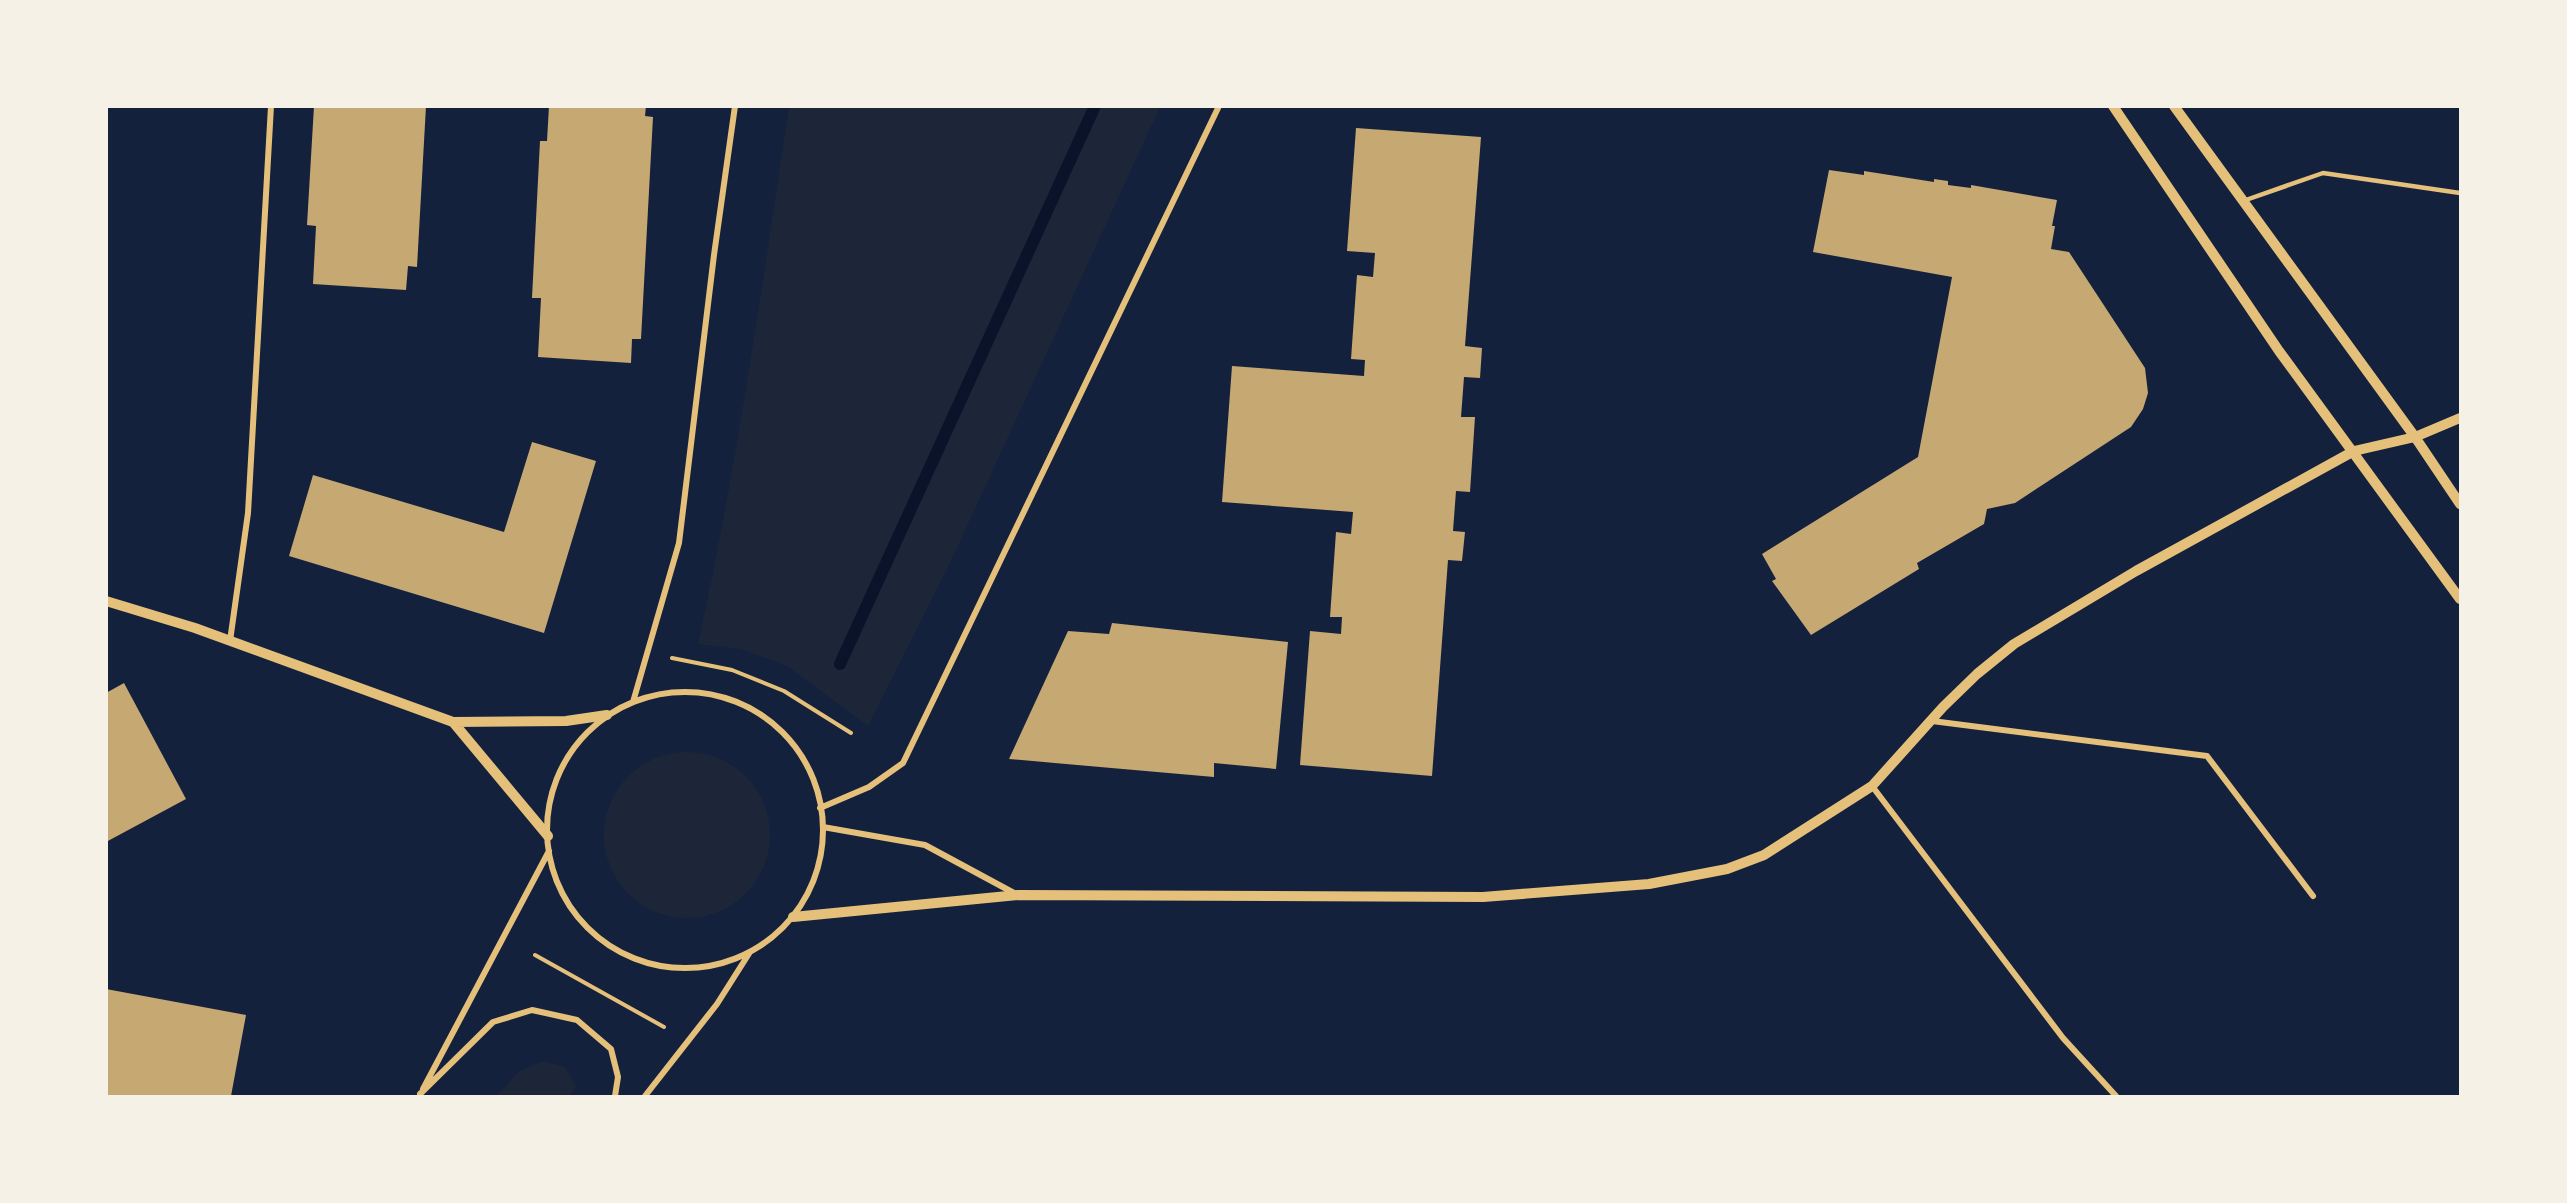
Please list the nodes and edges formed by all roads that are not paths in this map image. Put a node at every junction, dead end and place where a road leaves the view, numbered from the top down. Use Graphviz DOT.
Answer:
graph roads {
  1 [pos="271,106"];
  2 [pos="735,106"];
  3 [pos="1219,106"];
  4 [pos="2113,106"];
  5 [pos="2174,106"];
  6 [pos="2460,193"];
  7 [pos="2243,201"];
  8 [pos="2460,418"];
  9 [pos="2415,437"];
  10 [pos="2354,451"];
  11 [pos="2460,504"];
  12 [pos="2460,599"];
  13 [pos="106,601"];
  14 [pos="230,641"];
  15 [pos="633,702"];
  16 [pos="607,715"];
  17 [pos="1931,721"];
  18 [pos="453,722"];
  19 [pos="1872,786"];
  20 [pos="820,808"];
  21 [pos="823,827"];
  22 [pos="548,836"];
  23 [pos="549,851"];
  24 [pos="1018,895"];
  25 [pos="2313,896"];
  26 [pos="793,917"];
  27 [pos="750,952"];
  28 [pos="419,1096"];
  29 [pos="615,1096"];
  30 [pos="645,1096"];
  31 [pos="2116,1096"];
  1 -- 14 [label="street"];
  2 -- 15 [label="street"];
  3 -- 20 [label="street"];
  4 -- 10 [label="street"];
  5 -- 7 [label="street"];
  6 -- 7 [label="lane"];
  7 -- 9 [label="street"];
  8 -- 9 [label="street"];
  9 -- 10 [label="street"];
  9 -- 11 [label="street"];
  10 -- 12 [label="street"];
  10 -- 17 [label="street"];
  13 -- 14 [label="street"];
  14 -- 18 [label="street"];
  15 -- 16 [label="street"];
  15 -- 20 [label="street"];
  16 -- 18 [label="street"];
  16 -- 22 [label="street"];
  17 -- 19 [label="street"];
  17 -- 25 [label="street"];
  18 -- 22 [label="street"];
  19 -- 24 [label="street"];
  19 -- 31 [label="street"];
  20 -- 21 [label="street"];
  21 -- 24 [label="street"];
  21 -- 26 [label="street"];
  22 -- 23 [label="street"];
  23 -- 27 [label="street"];
  23 -- 28 [label="street"];
  24 -- 26 [label="street"];
  26 -- 27 [label="street"];
  27 -- 30 [label="street"];
  28 -- 29 [label="street"];
}
